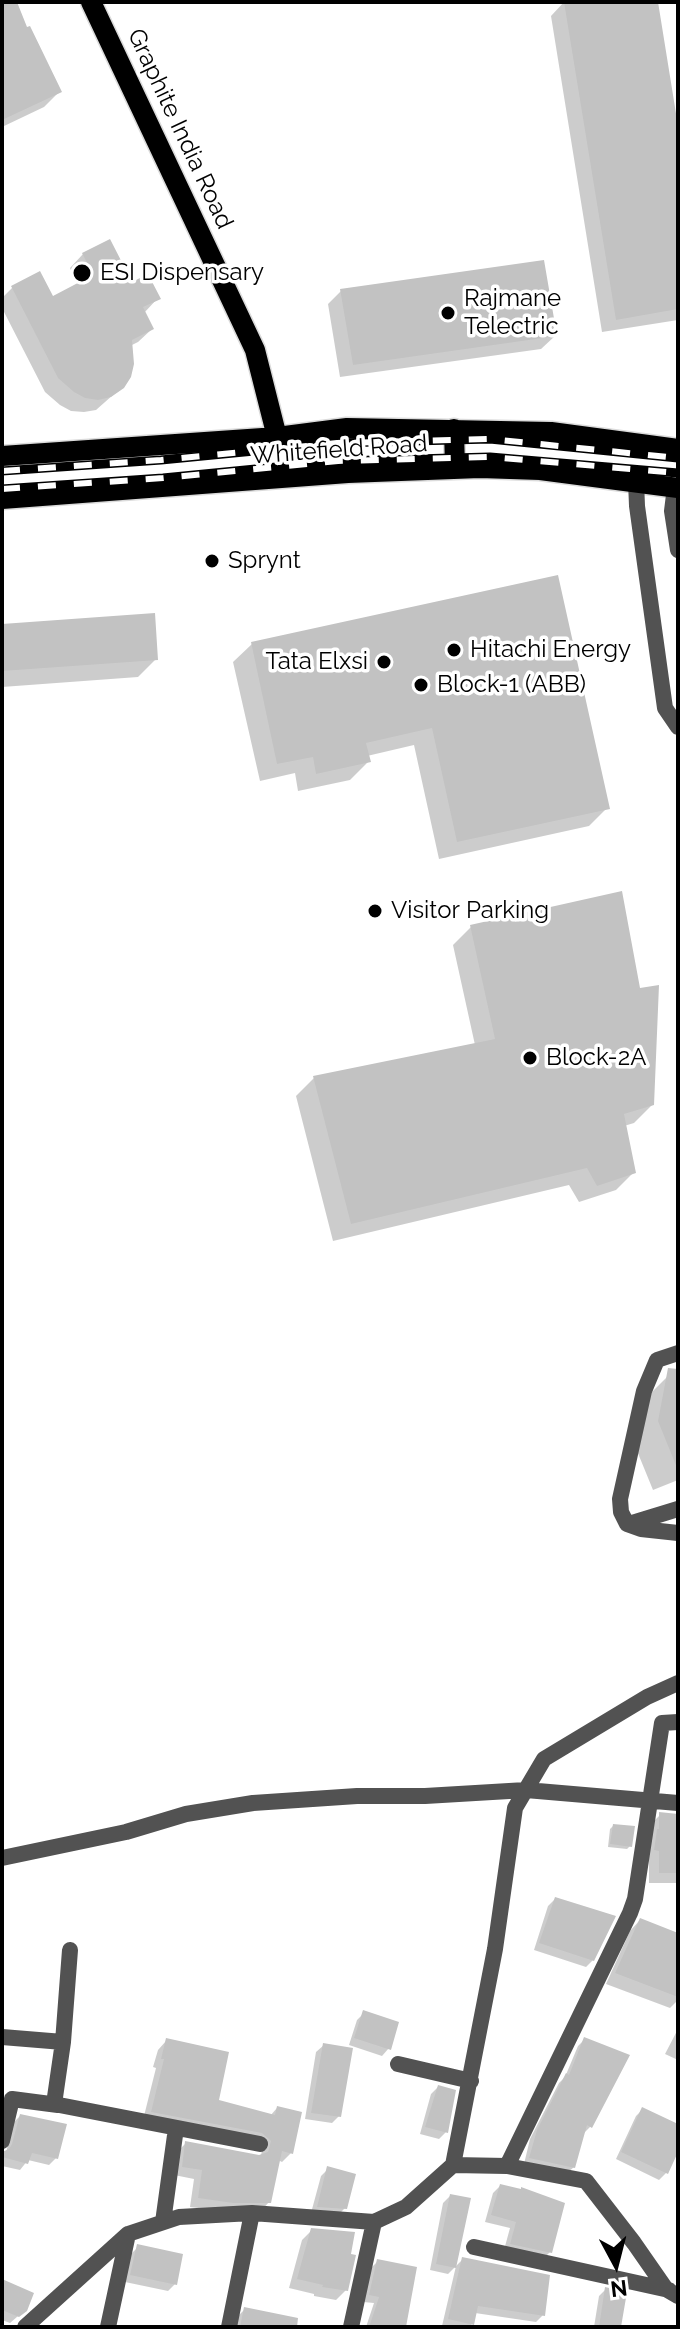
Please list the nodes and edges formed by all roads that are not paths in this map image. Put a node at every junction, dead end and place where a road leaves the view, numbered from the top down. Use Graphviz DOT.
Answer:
graph roads {
  1 [pos="91,2"];
  2 [pos="454,429"];
  3 [pos="277,437"];
  4 [pos="678,449"];
  5 [pos="2,456"];
  6 [pos="455,469"];
  7 [pos="636,481"];
  8 [pos="676,488"];
  9 [pos="2,499"];
  10 [pos="678,550"];
  11 [pos="678,727"];
  12 [pos="678,1353"];
  13 [pos="678,1509"];
  14 [pos="627,1524"];
  15 [pos="678,1533"];
  16 [pos="678,1683"];
  17 [pos="678,1722"];
  18 [pos="526,1790"];
  19 [pos="648,1801"];
  20 [pos="678,1803"];
  21 [pos="2,1858"];
  22 [pos="70,1950"];
  23 [pos="2,2037"];
  24 [pos="63,2042"];
  25 [pos="398,2064"];
  26 [pos="471,2081"];
  27 [pos="58,2105"];
  28 [pos="176,2128"];
  29 [pos="2,2141"];
  30 [pos="260,2144"];
  31 [pos="453,2165"];
  32 [pos="507,2166"];
  33 [pos="252,2213"];
  34 [pos="163,2222"];
  35 [pos="374,2222"];
  36 [pos="128,2234"];
  37 [pos="474,2247"];
  38 [pos="674,2293"];
  39 [pos="25,2327"];
  40 [pos="108,2327"];
  41 [pos="229,2327"];
  42 [pos="351,2327"];
  1 -- 3 [label="main road, Graphite India Road"];
  2 -- 3 [label="main road, Whitefield Road"];
  2 -- 4 [label="main road, Whitefield Road"];
  2 -- 6 [label="main road"];
  3 -- 5 [label="main road, Whitefield Road"];
  6 -- 7 [label="main road, Whitefield Road"];
  6 -- 9 [label="main road, Whitefield Road"];
  7 -- 8 [label="main road, Whitefield Road"];
  7 -- 11 [label="street"];
  8 -- 10 [label="street"];
  12 -- 14 [label="street"];
  13 -- 14 [label="street"];
  14 -- 15 [label="street"];
  16 -- 18 [label="street"];
  17 -- 19 [label="street"];
  18 -- 19 [label="street"];
  18 -- 21 [label="street"];
  18 -- 26 [label="street"];
  19 -- 20 [label="street"];
  19 -- 32 [label="street"];
  22 -- 24 [label="street"];
  23 -- 24 [label="street"];
  24 -- 27 [label="street"];
  25 -- 26 [label="street"];
  26 -- 31 [label="street"];
  27 -- 28 [label="street"];
  27 -- 29 [label="street"];
  28 -- 30 [label="street"];
  28 -- 34 [label="street"];
  31 -- 32 [label="street"];
  31 -- 35 [label="street"];
  32 -- 38 [label="street"];
  33 -- 34 [label="street"];
  33 -- 35 [label="street"];
  33 -- 41 [label="street"];
  34 -- 36 [label="street"];
  35 -- 42 [label="street"];
  36 -- 39 [label="street"];
  36 -- 40 [label="street"];
  37 -- 38 [label="street"];
}
